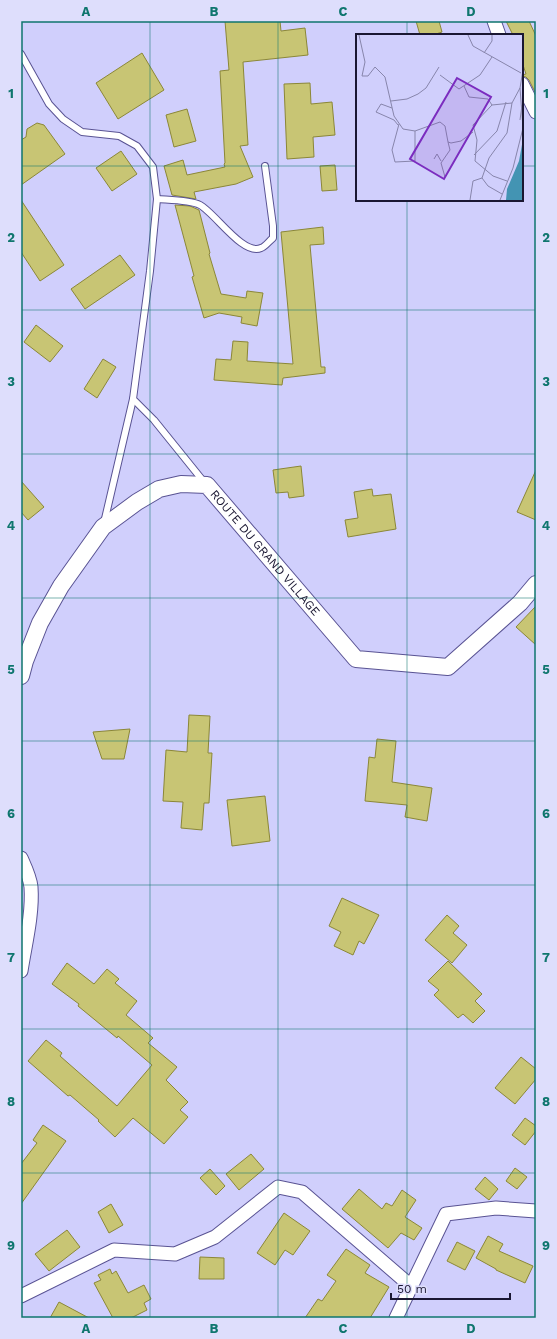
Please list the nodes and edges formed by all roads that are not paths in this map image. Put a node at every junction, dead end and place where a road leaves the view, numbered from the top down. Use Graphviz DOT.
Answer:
graph roads {
  1 [pos="494,21"];
  2 [pos="499,34"];
  3 [pos="21,54"];
  4 [pos="523,86"];
  5 [pos="536,112"];
  6 [pos="265,166"];
  7 [pos="157,199"];
  8 [pos="133,399"];
  9 [pos="207,485"];
  10 [pos="103,527"];
  11 [pos="536,584"];
  12 [pos="21,676"];
  13 [pos="21,858"];
  14 [pos="21,971"];
  15 [pos="536,1211"];
  16 [pos="412,1287"];
  17 [pos="21,1296"];
  18 [pos="396,1318"];
  1 -- 2 [label="street"];
  3 -- 7 [label="lane"];
  4 -- 5 [label="street"];
  6 -- 7 [label="lane"];
  7 -- 8 [label="lane"];
  8 -- 9 [label="lane"];
  8 -- 10 [label="lane"];
  9 -- 10 [label="street, ROUTE DU GRAND VILLAGE"];
  9 -- 11 [label="street, ROUTE DU GRAND VILLAGE"];
  10 -- 12 [label="street, ROUTE DU GRAND VILLAGE"];
  13 -- 14 [label="street"];
  15 -- 16 [label="street"];
  16 -- 17 [label="street"];
  16 -- 18 [label="street"];
}
